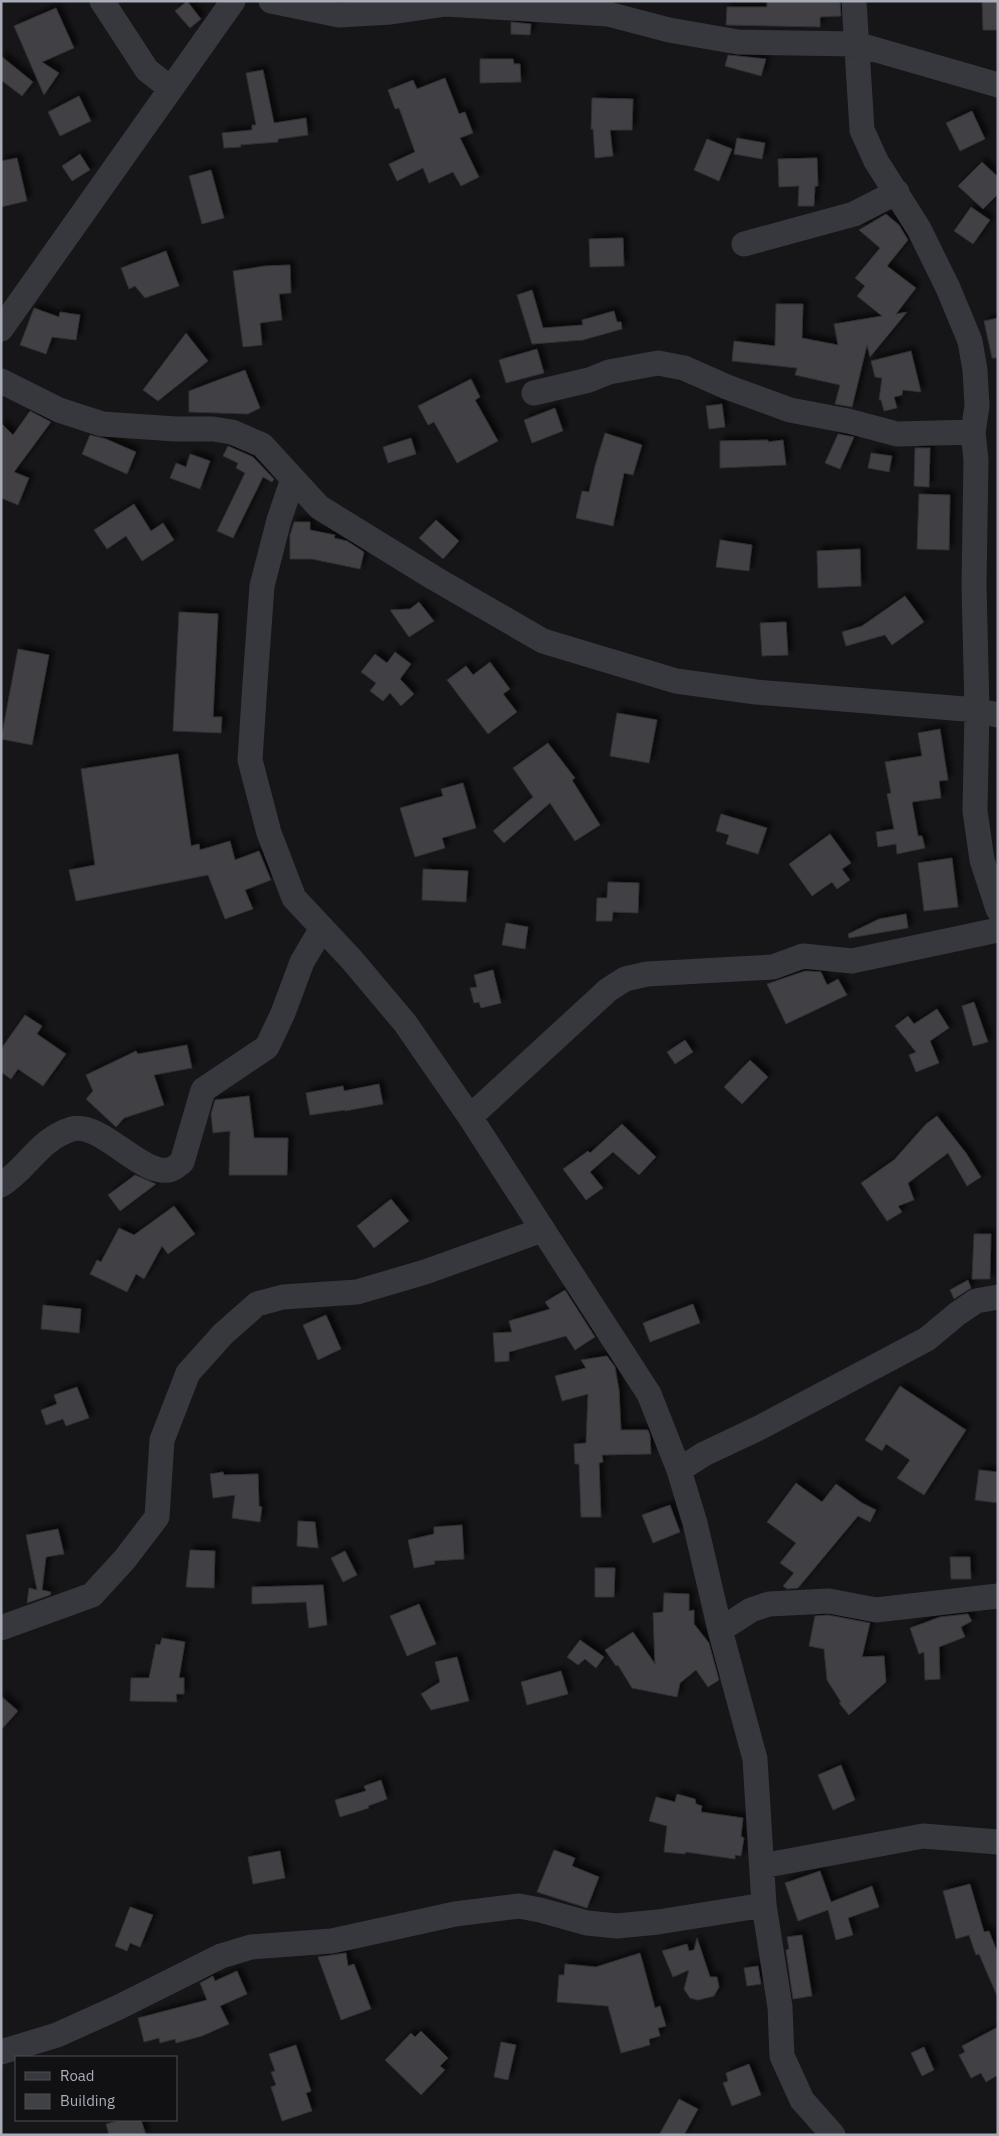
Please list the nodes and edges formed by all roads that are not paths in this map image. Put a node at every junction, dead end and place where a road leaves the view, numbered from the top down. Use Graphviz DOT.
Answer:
graph roads {
  1 [pos="102,1"];
  2 [pos="232,1"];
  3 [pos="271,1"];
  4 [pos="854,1"];
  5 [pos="602,8"];
  6 [pos="856,44"];
  7 [pos="998,85"];
  8 [pos="171,90"];
  9 [pos="897,192"];
  10 [pos="744,244"];
  11 [pos="1,330"];
  12 [pos="1,381"];
  13 [pos="534,393"];
  14 [pos="973,432"];
  15 [pos="294,479"];
  16 [pos="987,712"];
  17 [pos="998,909"];
  18 [pos="322,928"];
  19 [pos="998,930"];
  20 [pos="470,1117"];
  21 [pos="1,1185"];
  22 [pos="542,1230"];
  23 [pos="998,1297"];
  24 [pos="679,1470"];
  25 [pos="998,1596"];
  26 [pos="1,1628"];
  27 [pos="720,1630"];
  28 [pos="998,1842"];
  29 [pos="762,1866"];
  30 [pos="764,1906"];
  31 [pos="1,2052"];
  32 [pos="833,2135"];
  1 -- 8 [label="street"];
  2 -- 8 [label="street"];
  3 -- 5 [label="street"];
  4 -- 6 [label="street"];
  5 -- 6 [label="street"];
  6 -- 7 [label="street"];
  6 -- 9 [label="street"];
  8 -- 11 [label="street"];
  9 -- 10 [label="street"];
  9 -- 14 [label="street"];
  12 -- 15 [label="street"];
  13 -- 14 [label="street"];
  14 -- 16 [label="street"];
  15 -- 16 [label="street"];
  15 -- 18 [label="street"];
  16 -- 17 [label="street"];
  18 -- 20 [label="street"];
  18 -- 21 [label="street"];
  19 -- 20 [label="street"];
  20 -- 22 [label="street"];
  22 -- 24 [label="street"];
  22 -- 26 [label="street"];
  23 -- 24 [label="street"];
  24 -- 27 [label="street"];
  25 -- 27 [label="street"];
  27 -- 29 [label="street"];
  28 -- 29 [label="street"];
  29 -- 30 [label="street"];
  30 -- 31 [label="street"];
  30 -- 32 [label="street"];
}
